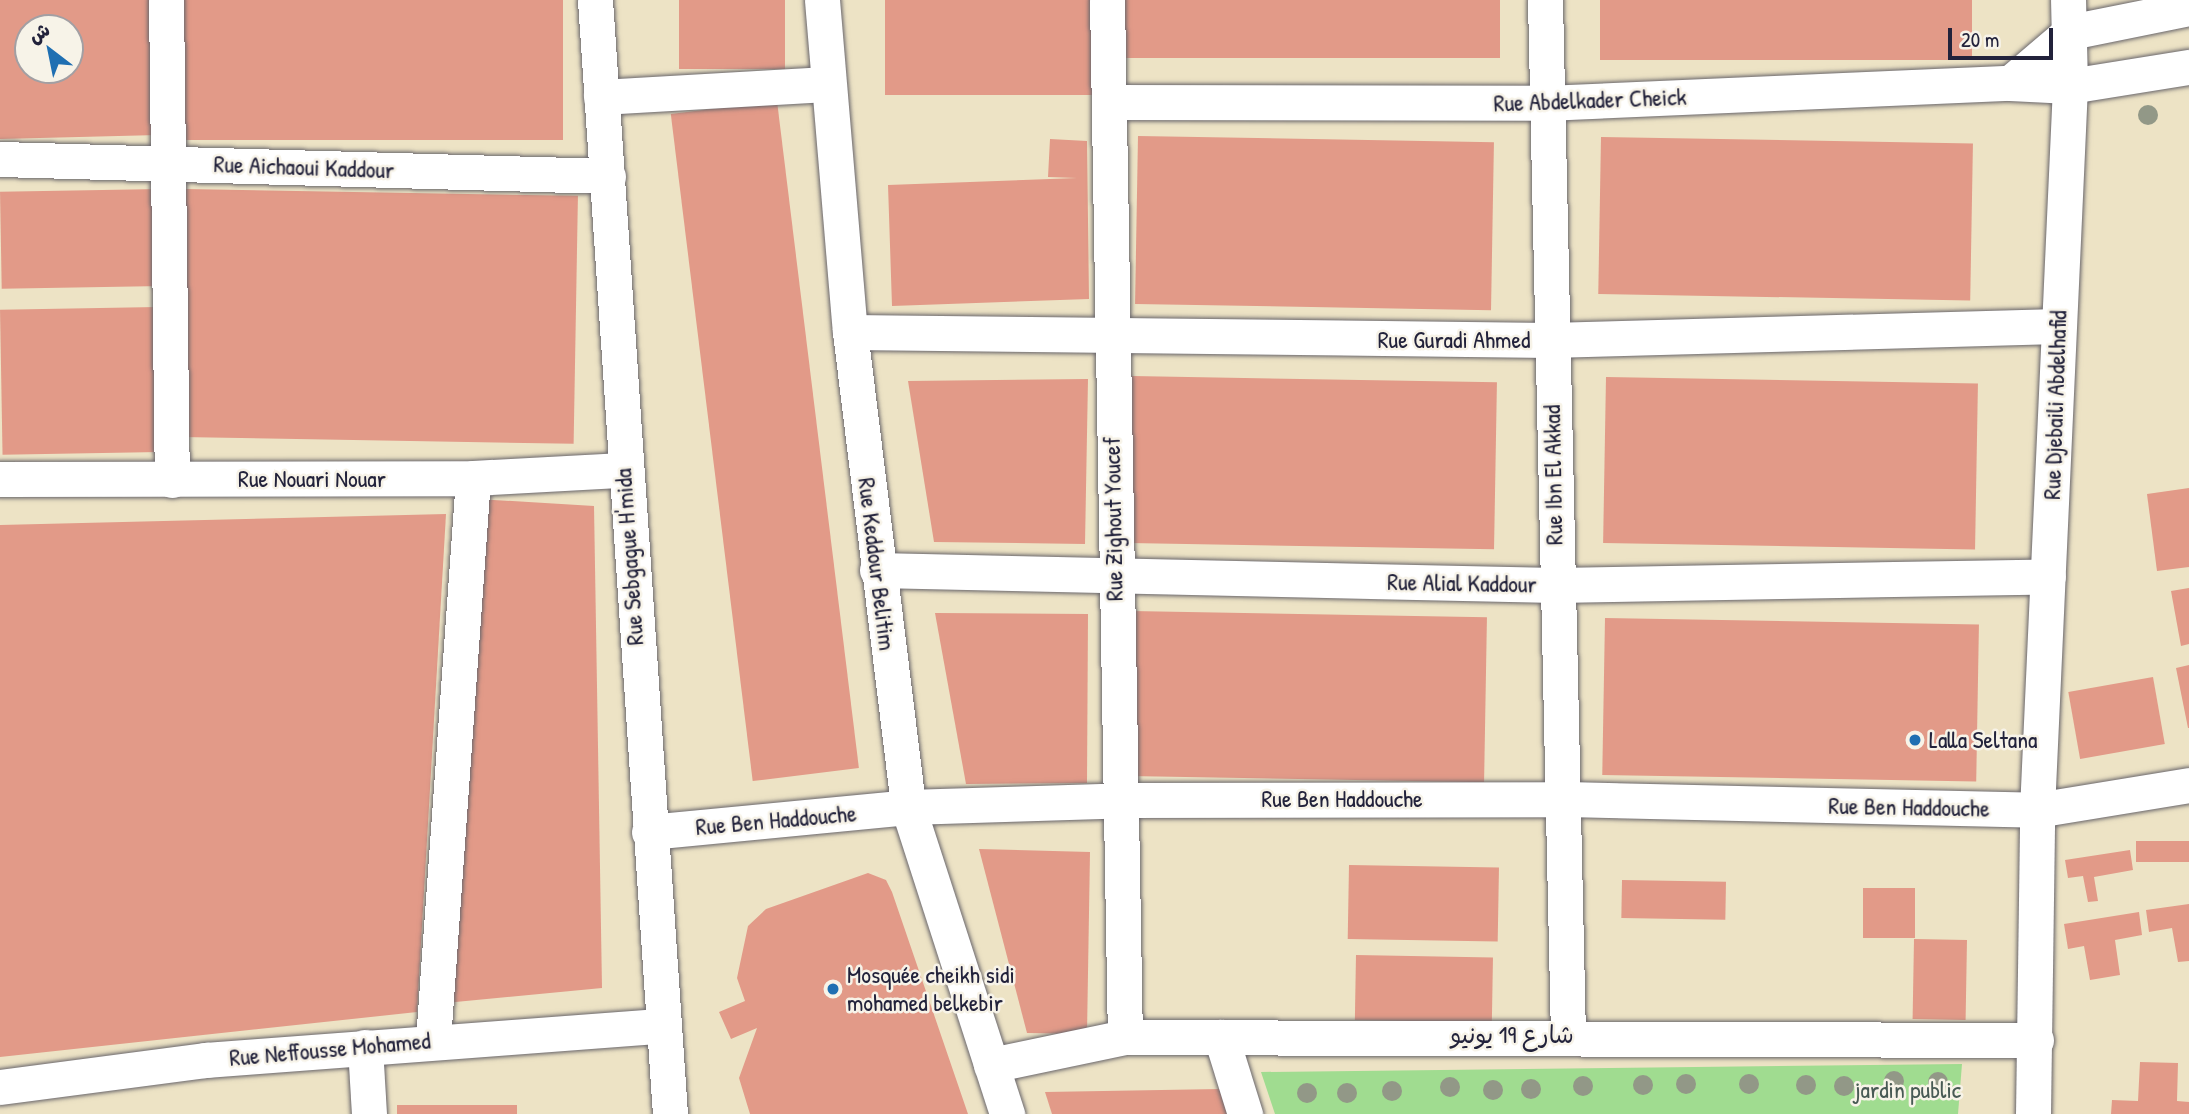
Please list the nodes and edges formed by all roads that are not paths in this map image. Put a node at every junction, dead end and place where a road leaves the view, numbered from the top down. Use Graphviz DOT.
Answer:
graph roads {
  1 [pos="166,0"];
  2 [pos="595,0"];
  3 [pos="822,0"];
  4 [pos="1107,0"];
  5 [pos="1545,0"];
  6 [pos="2189,8"];
  7 [pos="2069,16"];
  8 [pos="2189,67"];
  9 [pos="2010,83"];
  10 [pos="827,84"];
  11 [pos="2070,86"];
  12 [pos="601,97"];
  13 [pos="1110,102"];
  14 [pos="1545,103"];
  15 [pos="0,159"];
  16 [pos="169,163"];
  17 [pos="608,176"];
  18 [pos="2058,326"];
  19 [pos="850,332"];
  20 [pos="1111,338"];
  21 [pos="1550,340"];
  22 [pos="623,470"];
  23 [pos="472,478"];
  24 [pos="0,479"];
  25 [pos="172,480"];
  26 [pos="877,570"];
  27 [pos="1112,575"];
  28 [pos="2048,576"];
  29 [pos="1556,585"];
  30 [pos="2189,785"];
  31 [pos="1566,799"];
  32 [pos="1125,800"];
  33 [pos="908,807"];
  34 [pos="2037,810"];
  35 [pos="649,832"];
  36 [pos="662,1026"];
  37 [pos="1568,1034"];
  38 [pos="1125,1037"];
  39 [pos="1221,1037"];
  40 [pos="433,1040"];
  41 [pos="2036,1040"];
  42 [pos="365,1047"];
  43 [pos="991,1065"];
  44 [pos="0,1087"];
  45 [pos="369,1114"];
  46 [pos="670,1114"];
  47 [pos="1007,1114"];
  48 [pos="1245,1114"];
  49 [pos="2033,1114"];
  1 -- 16 [label="street"];
  2 -- 12 [label="street, Rue Sebgague H'mida"];
  3 -- 10 [label="street, Rue Keddour Belitim"];
  4 -- 13 [label="street, Rue Zighout Youcef"];
  5 -- 14 [label="street, Rue Ibn El Akkad"];
  6 -- 7 [label="street"];
  7 -- 9 [label="street"];
  7 -- 11 [label="street, Rue Djebaili Abdelhafid"];
  8 -- 11 [label="street, Rue Abdelkader Cheick"];
  9 -- 11 [label="street, Rue Abdelkader Cheick"];
  9 -- 14 [label="street, Rue Abdelkader Cheick"];
  10 -- 12 [label="street"];
  10 -- 19 [label="street, Rue Keddour Belitim"];
  11 -- 18 [label="street, Rue Djebaili Abdelhafid"];
  12 -- 17 [label="street, Rue Sebgague H'mida"];
  13 -- 14 [label="street, Rue Abdelkader Cheick"];
  13 -- 20 [label="street, Rue Zighout Youcef"];
  14 -- 21 [label="street, Rue Ibn El Akkad"];
  15 -- 16 [label="street, Rue Aichaoui Kaddour"];
  16 -- 17 [label="street, Rue Aichaoui Kaddour"];
  16 -- 25 [label="street"];
  17 -- 22 [label="street, Rue Sebgague H'mida"];
  18 -- 21 [label="street, Rue Guradi Ahmed"];
  18 -- 28 [label="street, Rue Djebaili Abdelhafid"];
  19 -- 20 [label="street, Rue Guradi Ahmed"];
  19 -- 26 [label="street, Rue Keddour Belitim"];
  20 -- 21 [label="street, Rue Guradi Ahmed"];
  20 -- 27 [label="street, Rue Zighout Youcef"];
  21 -- 29 [label="street, Rue Ibn El Akkad"];
  22 -- 23 [label="street, Rue Nouari Nouar"];
  22 -- 35 [label="street, Rue Sebgague H'mida"];
  23 -- 25 [label="street, Rue Nouari Nouar"];
  23 -- 40 [label="street"];
  24 -- 25 [label="street, Rue Nouari Nouar"];
  26 -- 27 [label="street, Rue Alial Kaddour"];
  26 -- 33 [label="street, Rue Keddour Belitim"];
  27 -- 29 [label="street, Rue Alial Kaddour"];
  27 -- 32 [label="street, Rue Zighout Youcef"];
  28 -- 29 [label="street, Rue Alial Kaddour"];
  28 -- 34 [label="street, Rue Djebaili Abdelhafid"];
  29 -- 31 [label="street, Rue Ibn El Akkad"];
  30 -- 34 [label="street, Rue Ben Haddouche"];
  31 -- 32 [label="street, Rue Ben Haddouche"];
  31 -- 34 [label="street, Rue Ben Haddouche"];
  31 -- 37 [label="street, Rue Ibn El Akkad"];
  32 -- 33 [label="street, Rue Ben Haddouche"];
  32 -- 38 [label="street, Rue Zighout Youcef"];
  33 -- 35 [label="street, Rue Ben Haddouche"];
  33 -- 43 [label="street, Rue Keddour Belitim"];
  34 -- 41 [label="street, Rue Djebaili Abdelhafid"];
  35 -- 36 [label="street, Rue Sebgague H'mida"];
  36 -- 40 [label="street, Rue Neffousse Mohamed"];
  36 -- 46 [label="street, Rue Sebgague H'mida"];
  37 -- 39 [label="street, شارع 19 يونيو"];
  37 -- 41 [label="street, شارع 19 يونيو"];
  38 -- 39 [label="street, شارع 19 يونيو"];
  38 -- 43 [label="street, شارع 19 يونيو"];
  39 -- 48 [label="street"];
  40 -- 42 [label="street, Rue Neffousse Mohamed"];
  41 -- 49 [label="street, Rue Djebaili Abdelhafid"];
  42 -- 44 [label="street, Rue Neffousse Mohamed"];
  42 -- 45 [label="street"];
  43 -- 47 [label="street, Rue Keddour Belitim"];
}
